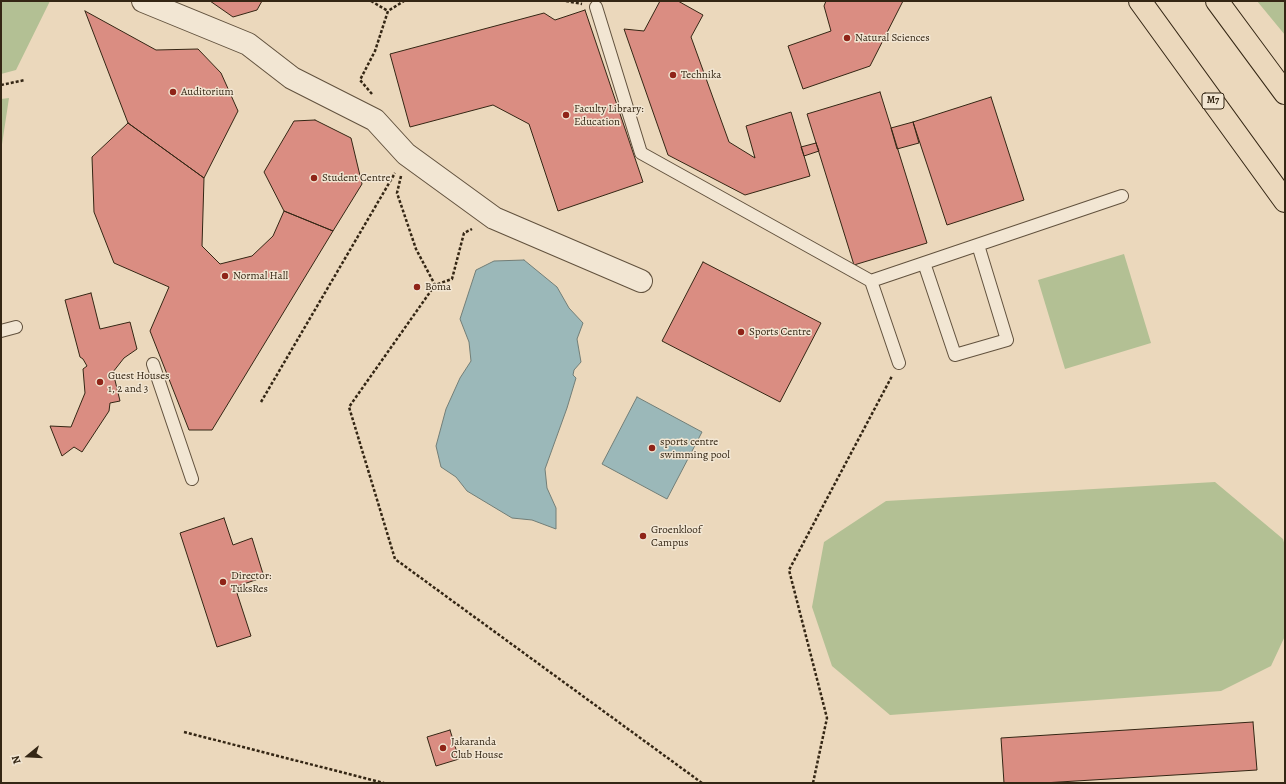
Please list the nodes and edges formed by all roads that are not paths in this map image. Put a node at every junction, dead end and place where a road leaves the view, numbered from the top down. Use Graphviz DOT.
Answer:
graph roads {
  1 [pos="143,1"];
  2 [pos="1140,1"];
  3 [pos="1218,1"];
  4 [pos="596,7"];
  5 [pos="1285,93"];
  6 [pos="1122,196"];
  7 [pos="1285,201"];
  8 [pos="978,245"];
  9 [pos="924,263"];
  10 [pos="641,281"];
  11 [pos="871,281"];
  12 [pos="16,327"];
  13 [pos="1,331"];
  14 [pos="899,363"];
  15 [pos="153,364"];
  16 [pos="192,479"];
  1 -- 10 [label="street"];
  2 -- 7 [label="main road, M7"];
  3 -- 5 [label="main road"];
  4 -- 11 [label="lane"];
  6 -- 8 [label="lane"];
  8 -- 9 [label="lane"];
  8 -- 9 [label="lane"];
  9 -- 11 [label="lane"];
  11 -- 14 [label="lane"];
  12 -- 13 [label="lane"];
  15 -- 16 [label="lane"];
}
